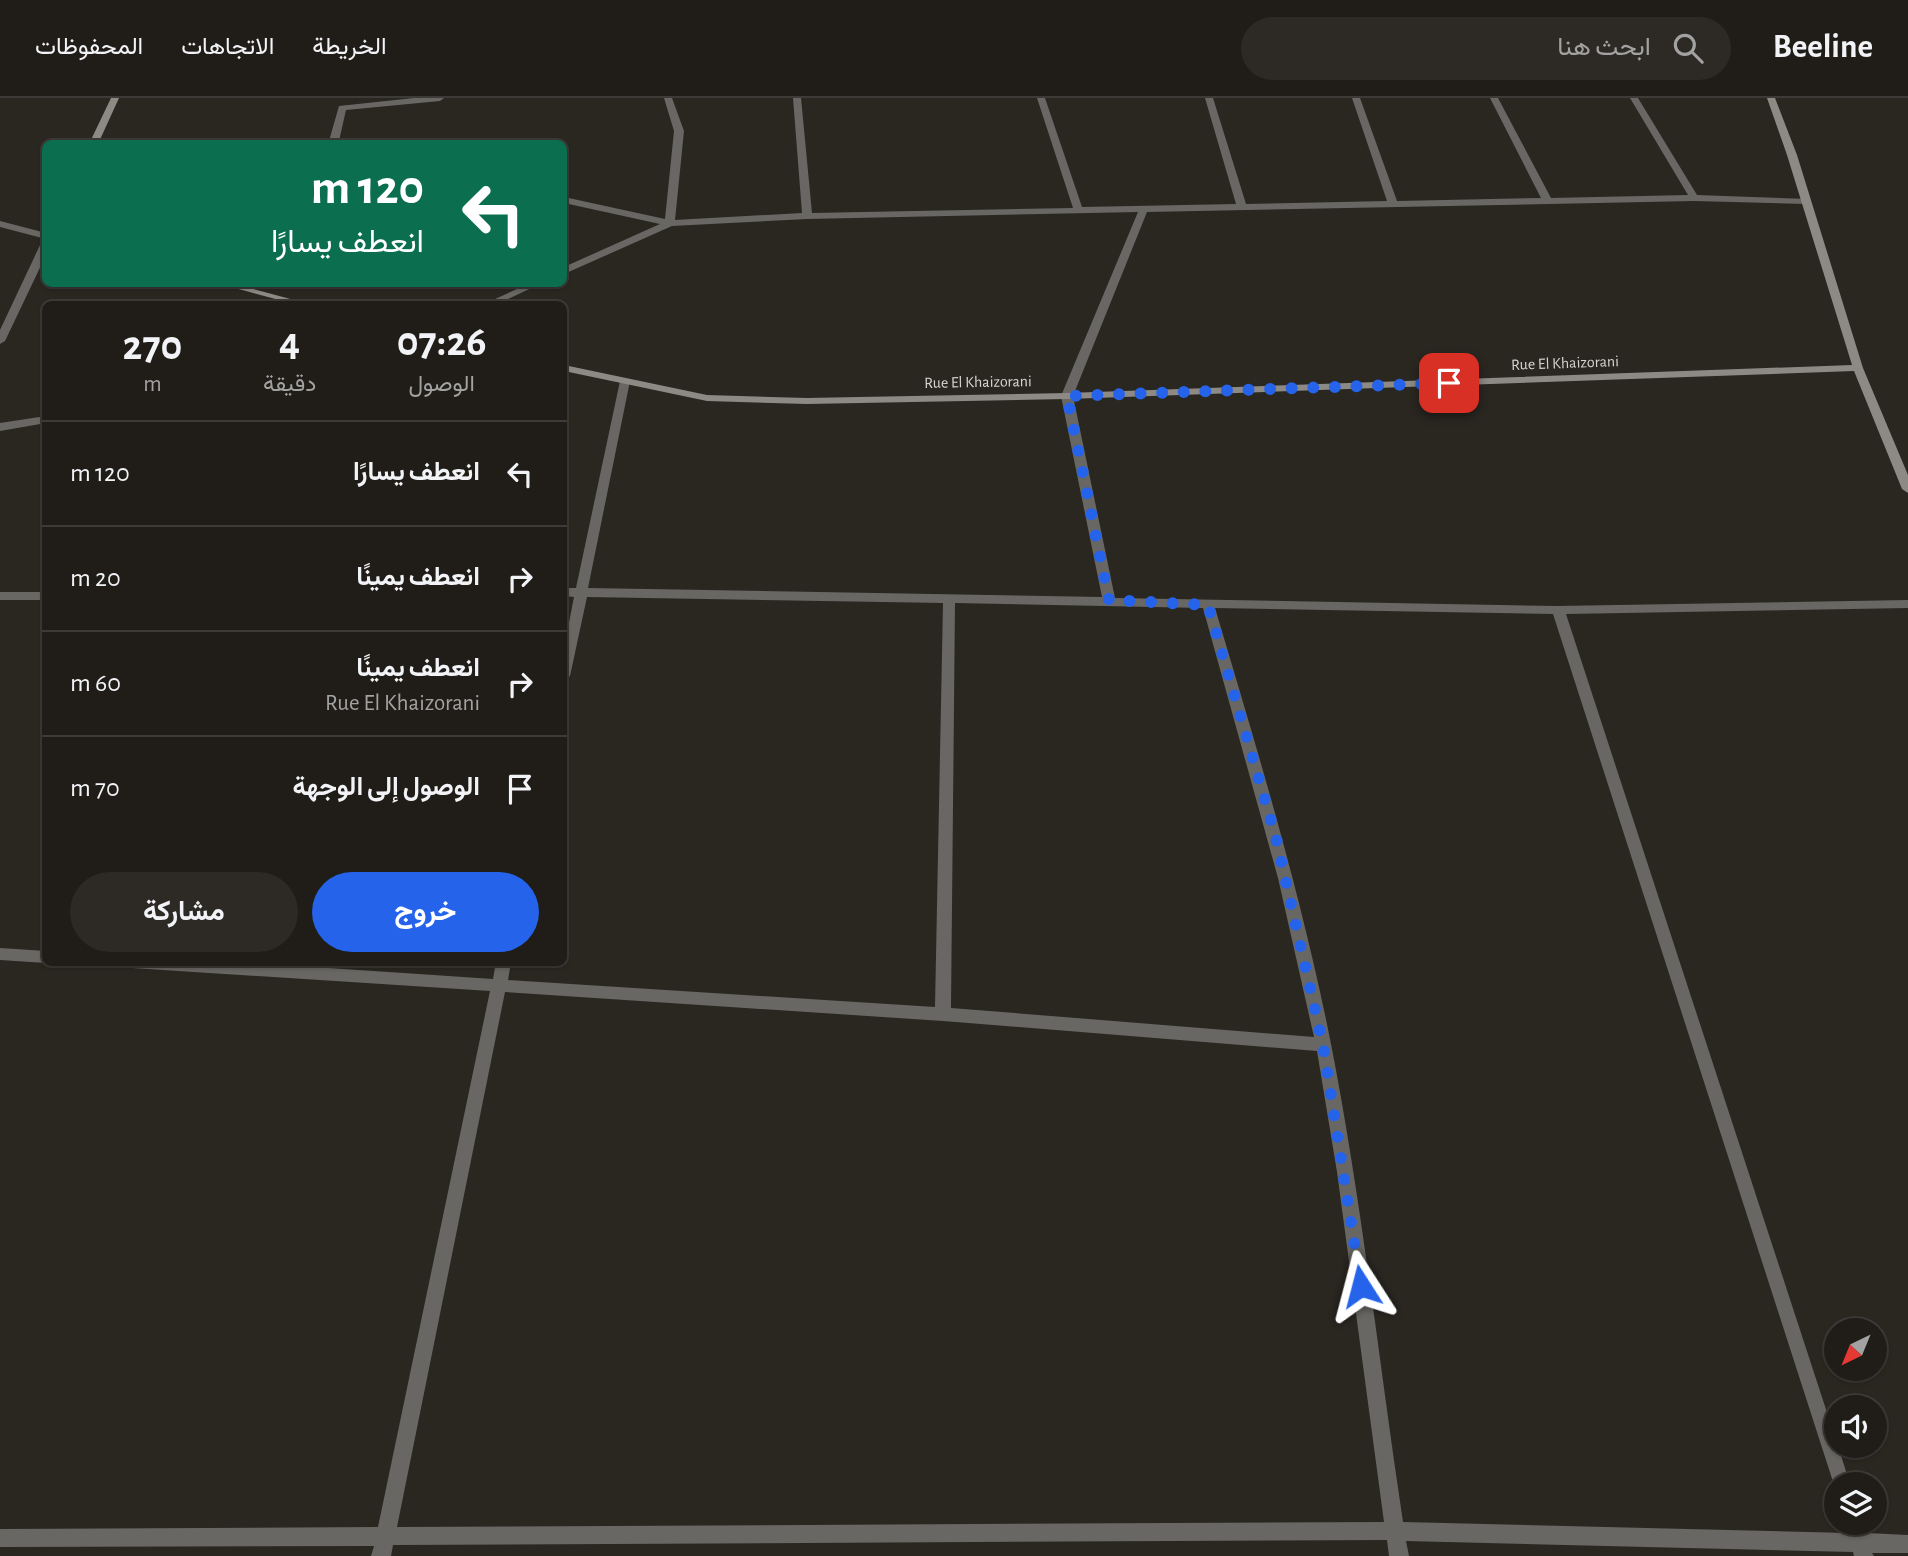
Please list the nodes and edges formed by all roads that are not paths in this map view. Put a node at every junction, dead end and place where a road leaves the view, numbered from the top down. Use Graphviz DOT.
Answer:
graph roads {
  1 [pos="115,98"];
  2 [pos="440,98"];
  3 [pos="668,98"];
  4 [pos="797,98"];
  5 [pos="1041,98"];
  6 [pos="1209,98"];
  7 [pos="1356,98"];
  8 [pos="1494,98"];
  9 [pos="1634,98"];
  10 [pos="1771,98"];
  11 [pos="95,140"];
  12 [pos="334,140"];
  13 [pos="1694,198"];
  14 [pos="1547,200"];
  15 [pos="567,201"];
  16 [pos="1805,201"];
  17 [pos="1393,205"];
  18 [pos="1242,208"];
  19 [pos="1143,211"];
  20 [pos="1079,212"];
  21 [pos="807,216"];
  22 [pos="670,223"];
  23 [pos="0,224"];
  24 [pos="42,235"];
  25 [pos="42,252"];
  26 [pos="567,270"];
  27 [pos="237,287"];
  28 [pos="528,287"];
  29 [pos="292,301"];
  30 [pos="496,301"];
  31 [pos="0,341"];
  32 [pos="1858,368"];
  33 [pos="567,369"];
  34 [pos="625,381"];
  35 [pos="1067,396"];
  36 [pos="42,420"];
  37 [pos="0,427"];
  38 [pos="1908,489"];
  39 [pos="567,592"];
  40 [pos="581,592"];
  41 [pos="0,596"];
  42 [pos="42,596"];
  43 [pos="949,598"];
  44 [pos="1109,600"];
  45 [pos="1908,604"];
  46 [pos="1208,605"];
  47 [pos="1558,610"];
  48 [pos="567,661"];
  49 [pos="0,954"];
  50 [pos="42,957"];
  51 [pos="196,966"];
  52 [pos="503,966"];
  53 [pos="499,985"];
  54 [pos="943,1014"];
  55 [pos="1323,1045"];
  56 [pos="1838,1472"];
  57 [pos="1395,1531"];
  58 [pos="0,1538"];
  59 [pos="1908,1544"];
  60 [pos="383,1547"];
  61 [pos="1863,1550"];
  62 [pos="1399,1556"];
  1 -- 11 [label="street"];
  2 -- 12 [label="street"];
  3 -- 22 [label="street"];
  4 -- 21 [label="street"];
  5 -- 20 [label="street"];
  6 -- 18 [label="street"];
  7 -- 17 [label="street"];
  8 -- 14 [label="street"];
  9 -- 13 [label="street"];
  10 -- 16 [label="street"];
  13 -- 14 [label="street"];
  13 -- 16 [label="street"];
  14 -- 17 [label="street"];
  15 -- 22 [label="street"];
  16 -- 32 [label="street"];
  17 -- 18 [label="street"];
  18 -- 19 [label="street"];
  19 -- 20 [label="street"];
  19 -- 35 [label="street"];
  20 -- 21 [label="street"];
  21 -- 22 [label="street"];
  22 -- 26 [label="street"];
  23 -- 24 [label="street"];
  25 -- 31 [label="street"];
  27 -- 29 [label="street"];
  28 -- 30 [label="street"];
  32 -- 35 [label="street, Rue El Khaizorani"];
  32 -- 38 [label="street"];
  33 -- 34 [label="street, Rue El Khaizorani"];
  34 -- 35 [label="street, Rue El Khaizorani"];
  34 -- 40 [label="street"];
  35 -- 44 [label="street"];
  36 -- 37 [label="street"];
  39 -- 40 [label="street"];
  40 -- 43 [label="street"];
  40 -- 48 [label="street"];
  41 -- 42 [label="street"];
  43 -- 44 [label="street"];
  43 -- 54 [label="street"];
  44 -- 46 [label="street"];
  45 -- 47 [label="street"];
  46 -- 47 [label="street"];
  46 -- 55 [label="street"];
  47 -- 56 [label="street"];
  49 -- 50 [label="street"];
  51 -- 53 [label="street"];
  52 -- 53 [label="street"];
  53 -- 54 [label="street"];
  53 -- 60 [label="street"];
  54 -- 55 [label="street"];
  55 -- 57 [label="street"];
  57 -- 60 [label="street"];
  57 -- 61 [label="street"];
  57 -- 62 [label="street"];
  58 -- 60 [label="street"];
  59 -- 61 [label="street"];
}
